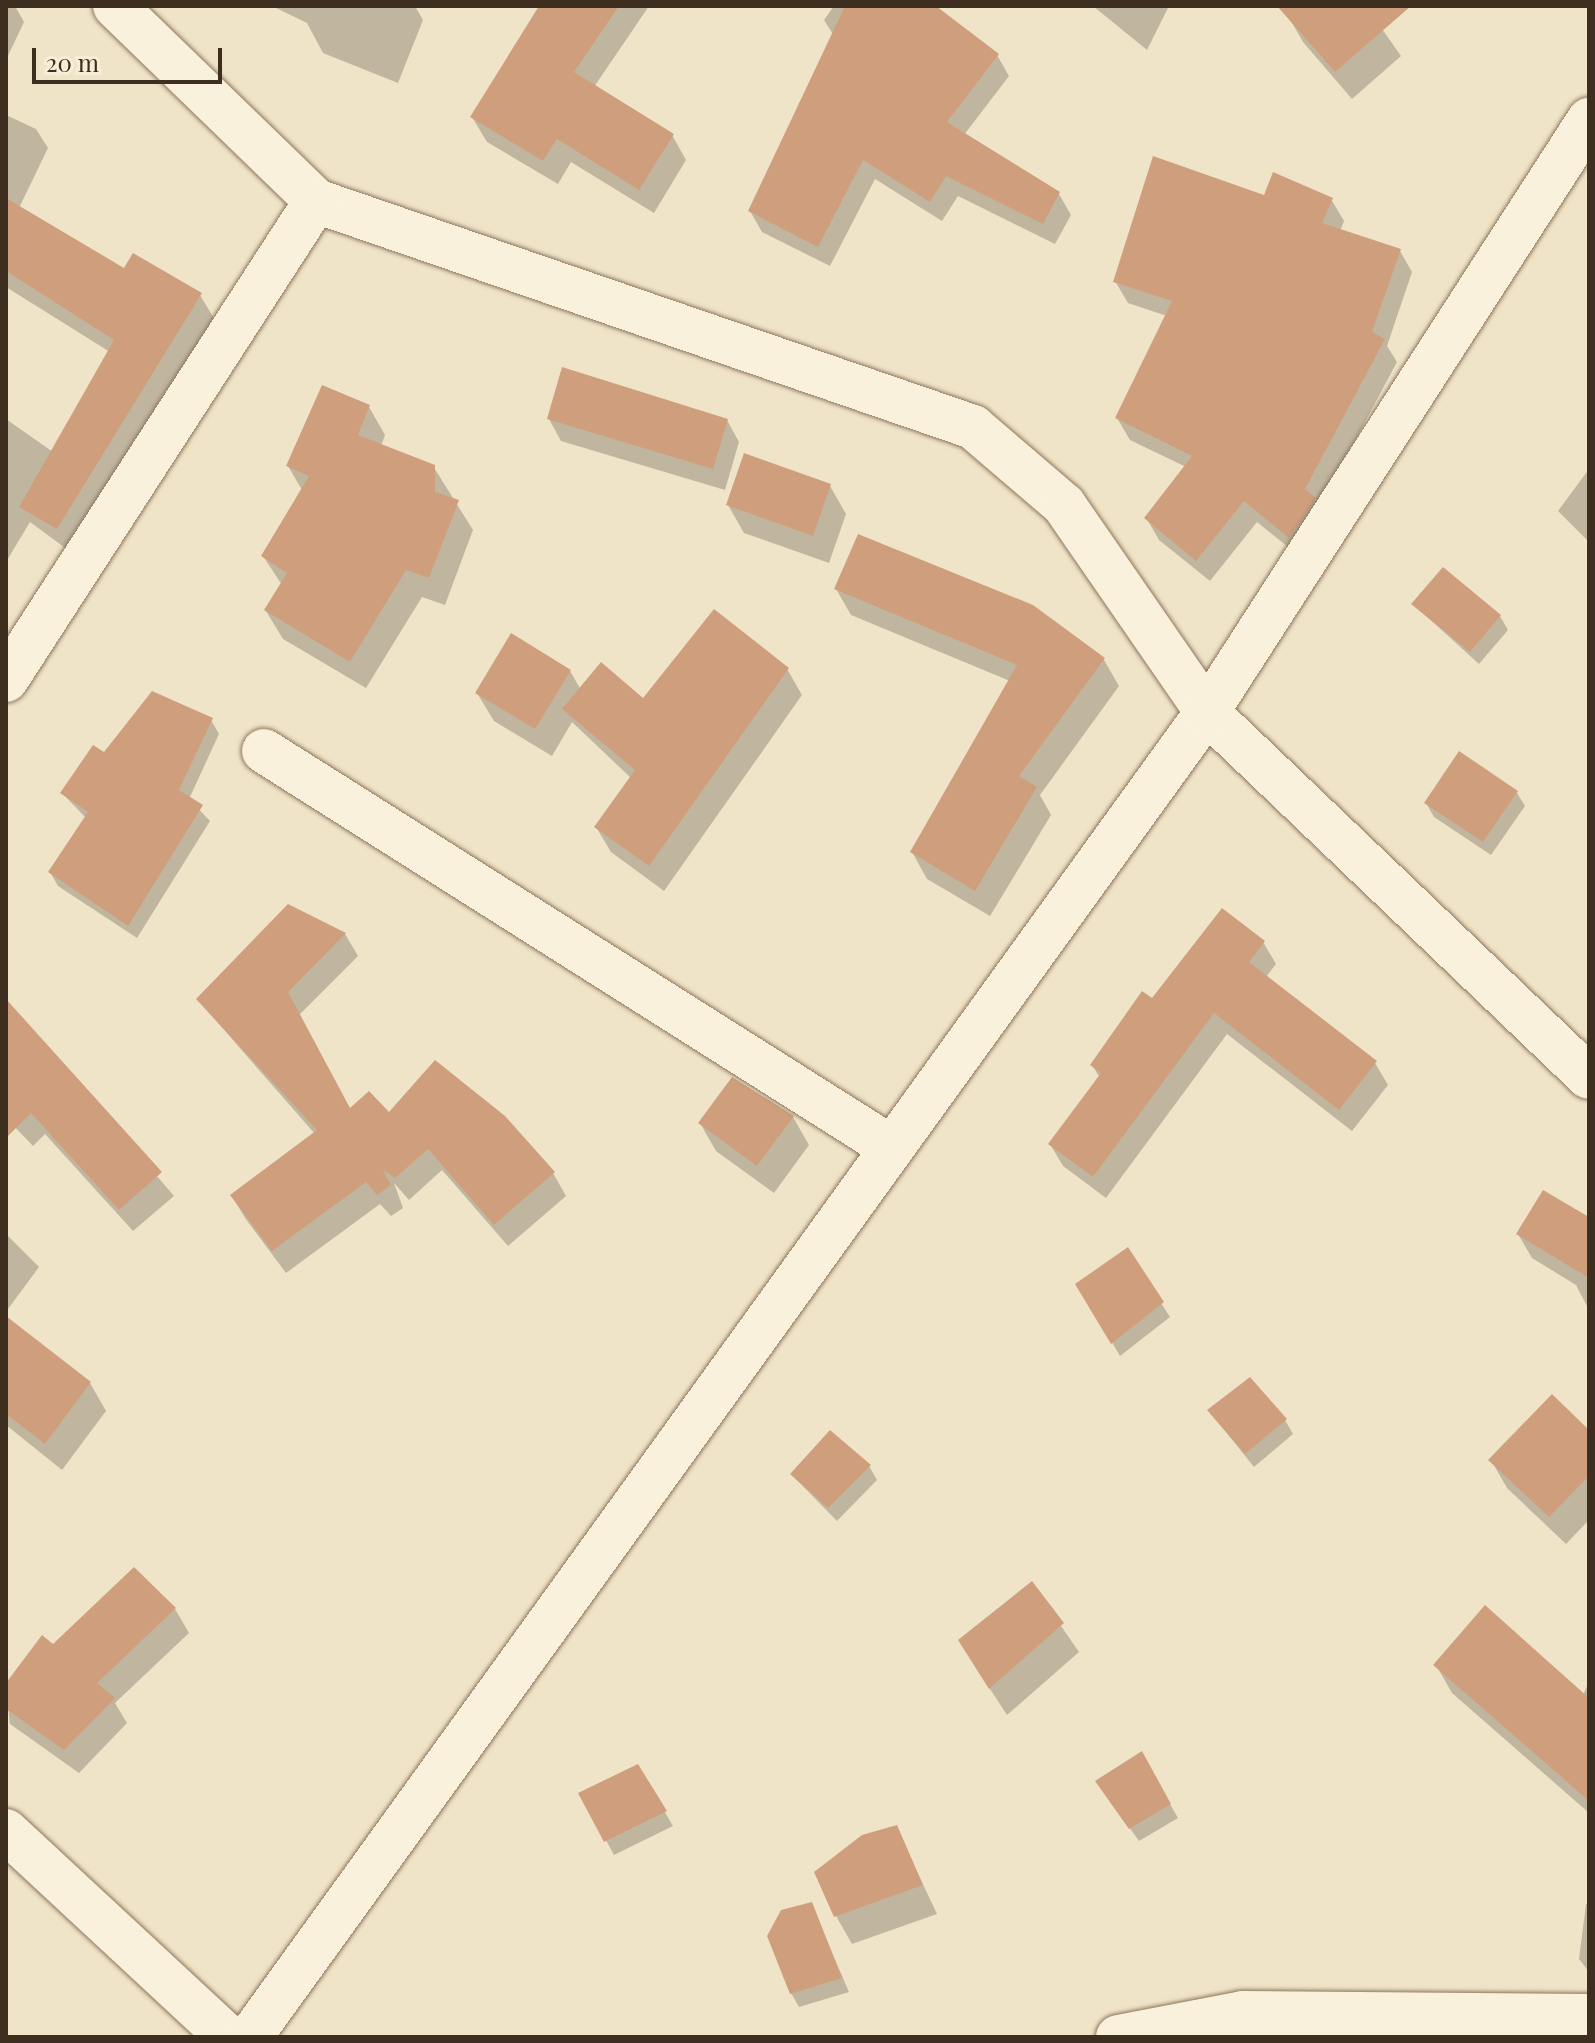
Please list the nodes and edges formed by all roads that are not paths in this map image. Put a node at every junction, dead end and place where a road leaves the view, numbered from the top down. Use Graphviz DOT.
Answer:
graph roads {
  1 [pos="115,6"];
  2 [pos="1589,120"];
  3 [pos="316,201"];
  4 [pos="6,680"];
  5 [pos="1207,712"];
  6 [pos="264,751"];
  7 [pos="1589,1077"];
  8 [pos="892,1148"];
  9 [pos="6,1831"];
  10 [pos="1589,2016"];
  11 [pos="228,2037"];
  12 [pos="250,2037"];
  13 [pos="1118,2037"];
  1 -- 3 [label="street"];
  2 -- 5 [label="street"];
  3 -- 4 [label="street"];
  3 -- 5 [label="street"];
  5 -- 7 [label="street"];
  5 -- 8 [label="street"];
  6 -- 8 [label="street"];
  8 -- 12 [label="street"];
  9 -- 11 [label="street"];
  10 -- 13 [label="street"];
}
